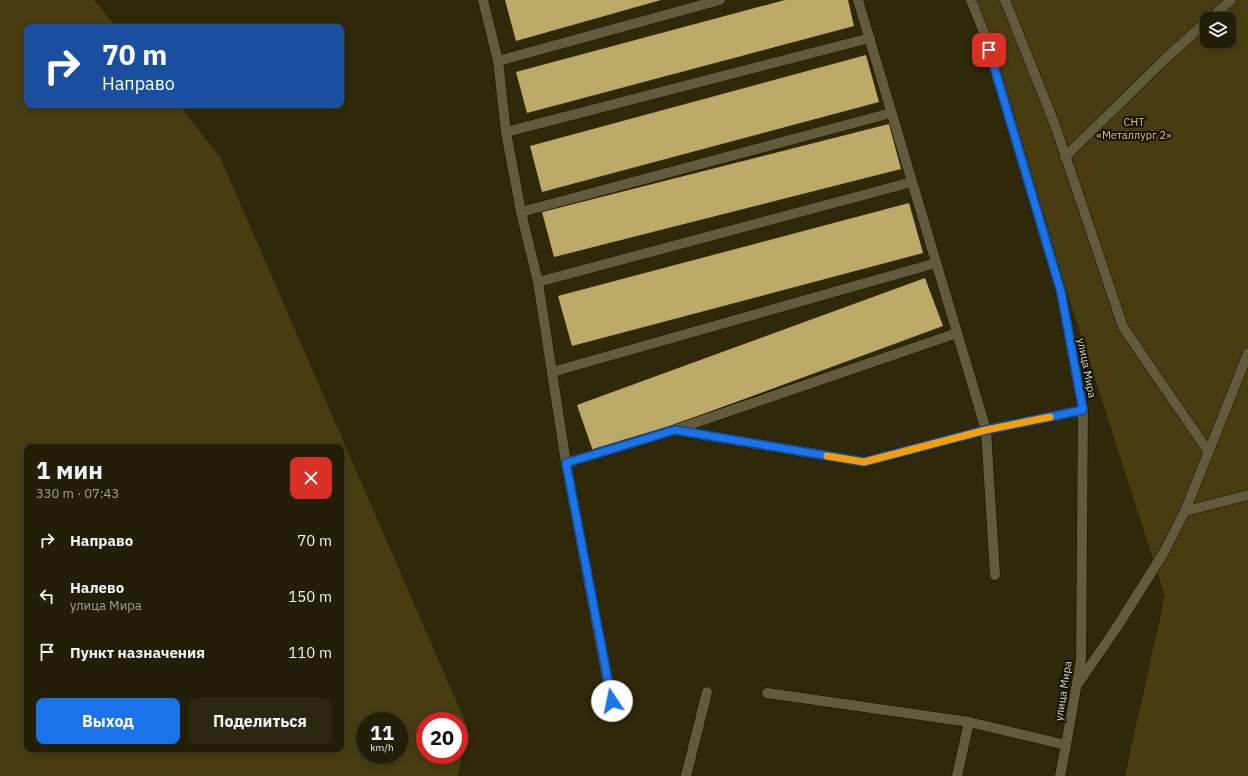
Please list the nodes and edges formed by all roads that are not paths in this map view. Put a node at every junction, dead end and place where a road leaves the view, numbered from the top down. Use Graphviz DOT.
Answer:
graph roads {
  1 [pos="483,0"];
  2 [pos="720,0"];
  3 [pos="858,0"];
  4 [pos="971,0"];
  5 [pos="1005,0"];
  6 [pos="1231,0"];
  7 [pos="1218,12"];
  8 [pos="1200,27"];
  9 [pos="870,38"];
  10 [pos="498,61"];
  11 [pos="891,113"];
  12 [pos="506,132"];
  13 [pos="1065,157"];
  14 [pos="912,182"];
  15 [pos="521,212"];
  16 [pos="936,263"];
  17 [pos="538,282"];
  18 [pos="957,333"];
  19 [pos="1248,353"];
  20 [pos="552,372"];
  21 [pos="1083,410"];
  22 [pos="675,430"];
  23 [pos="986,430"];
  24 [pos="1208,451"];
  25 [pos="566,463"];
  26 [pos="1246,498"];
  27 [pos="1185,511"];
  28 [pos="995,576"];
  29 [pos="1077,685"];
  30 [pos="707,692"];
  31 [pos="767,693"];
  32 [pos="614,716"];
  33 [pos="969,722"];
  34 [pos="1066,745"];
  35 [pos="686,776"];
  36 [pos="957,776"];
  37 [pos="1060,776"];
  1 -- 10 [label="street"];
  2 -- 10 [label="street"];
  3 -- 9 [label="street"];
  4 -- 21 [label="street, улица Мира"];
  5 -- 13 [label="street"];
  6 -- 7 [label="street"];
  8 -- 13 [label="street"];
  9 -- 11 [label="street"];
  9 -- 12 [label="street"];
  10 -- 12 [label="street"];
  11 -- 14 [label="street"];
  11 -- 15 [label="street"];
  12 -- 15 [label="street"];
  13 -- 24 [label="street"];
  14 -- 16 [label="street"];
  14 -- 17 [label="street"];
  15 -- 17 [label="street"];
  16 -- 18 [label="street"];
  16 -- 20 [label="street"];
  17 -- 20 [label="street"];
  18 -- 22 [label="street"];
  18 -- 23 [label="street"];
  19 -- 24 [label="street"];
  20 -- 25 [label="street"];
  21 -- 23 [label="street"];
  21 -- 29 [label="street, улица Мира"];
  22 -- 23 [label="street"];
  22 -- 25 [label="street"];
  23 -- 28 [label="street"];
  24 -- 27 [label="street"];
  25 -- 32 [label="street"];
  26 -- 27 [label="street"];
  27 -- 29 [label="street"];
  29 -- 34 [label="street, улица Мира"];
  30 -- 35 [label="street"];
  31 -- 33 [label="street"];
  33 -- 34 [label="street"];
  33 -- 36 [label="street"];
  34 -- 37 [label="street, улица Мира"];
}
